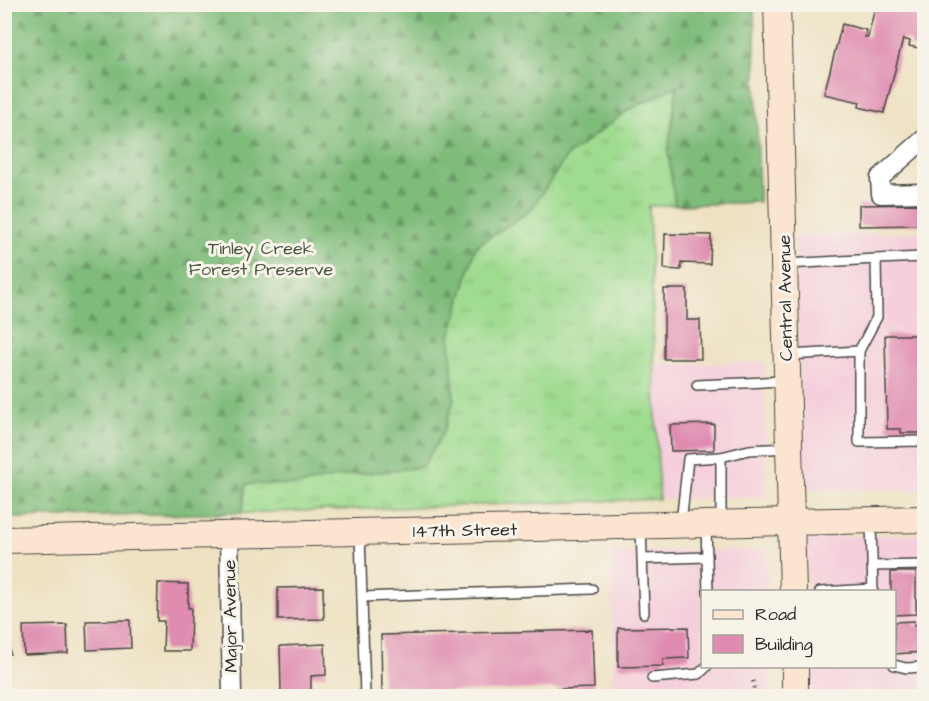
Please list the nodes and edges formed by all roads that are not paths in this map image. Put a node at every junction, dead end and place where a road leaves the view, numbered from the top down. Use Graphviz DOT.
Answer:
graph roads {
  1 [pos="777,4"];
  2 [pos="924,138"];
  3 [pos="924,193"];
  4 [pos="924,257"];
  5 [pos="876,259"];
  6 [pos="784,264"];
  7 [pos="859,351"];
  8 [pos="787,355"];
  9 [pos="787,381"];
  10 [pos="697,385"];
  11 [pos="924,441"];
  12 [pos="789,448"];
  13 [pos="721,457"];
  14 [pos="924,519"];
  15 [pos="871,520"];
  16 [pos="791,522"];
  17 [pos="702,524"];
  18 [pos="641,526"];
  19 [pos="360,532"];
  20 [pos="229,535"];
  21 [pos="4,540"];
  22 [pos="707,557"];
  23 [pos="642,559"];
  24 [pos="924,565"];
  25 [pos="872,566"];
  26 [pos="592,588"];
  27 [pos="708,590"];
  28 [pos="793,590"];
  29 [pos="873,590"];
  30 [pos="362,597"];
  31 [pos="644,613"];
  32 [pos="896,666"];
  33 [pos="924,667"];
  34 [pos="705,668"];
  35 [pos="795,668"];
  36 [pos="652,678"];
  37 [pos="232,696"];
  38 [pos="365,696"];
  39 [pos="795,696"];
  1 -- 6 [label="main road, Central Avenue"];
  2 -- 3 [label="street"];
  4 -- 5 [label="lane"];
  5 -- 6 [label="lane"];
  5 -- 7 [label="lane"];
  6 -- 8 [label="main road, Central Avenue"];
  7 -- 8 [label="lane"];
  7 -- 11 [label="lane"];
  8 -- 9 [label="main road, Central Avenue"];
  9 -- 10 [label="lane"];
  9 -- 12 [label="main road, Central Avenue"];
  12 -- 13 [label="lane"];
  12 -- 16 [label="main road, Central Avenue"];
  13 -- 17 [label="lane"];
  13 -- 17 [label="lane"];
  14 -- 15 [label="main road, 147th Street"];
  15 -- 16 [label="main road, 147th Street"];
  15 -- 25 [label="lane"];
  16 -- 17 [label="main road, 147th Street"];
  16 -- 28 [label="main road, Central Avenue"];
  17 -- 18 [label="main road, 147th Street"];
  17 -- 22 [label="lane"];
  18 -- 19 [label="main road, 147th Street"];
  18 -- 23 [label="lane"];
  19 -- 20 [label="main road, 147th Street"];
  19 -- 30 [label="lane"];
  20 -- 21 [label="main road, 147th Street"];
  20 -- 37 [label="street, Major Avenue"];
  22 -- 23 [label="lane"];
  22 -- 27 [label="lane"];
  23 -- 31 [label="lane"];
  24 -- 25 [label="lane"];
  25 -- 29 [label="lane"];
  26 -- 30 [label="lane"];
  30 -- 38 [label="lane"];
  32 -- 33 [label="lane"];
  34 -- 36 [label="lane"];
  35 -- 39 [label="main road"];
}
